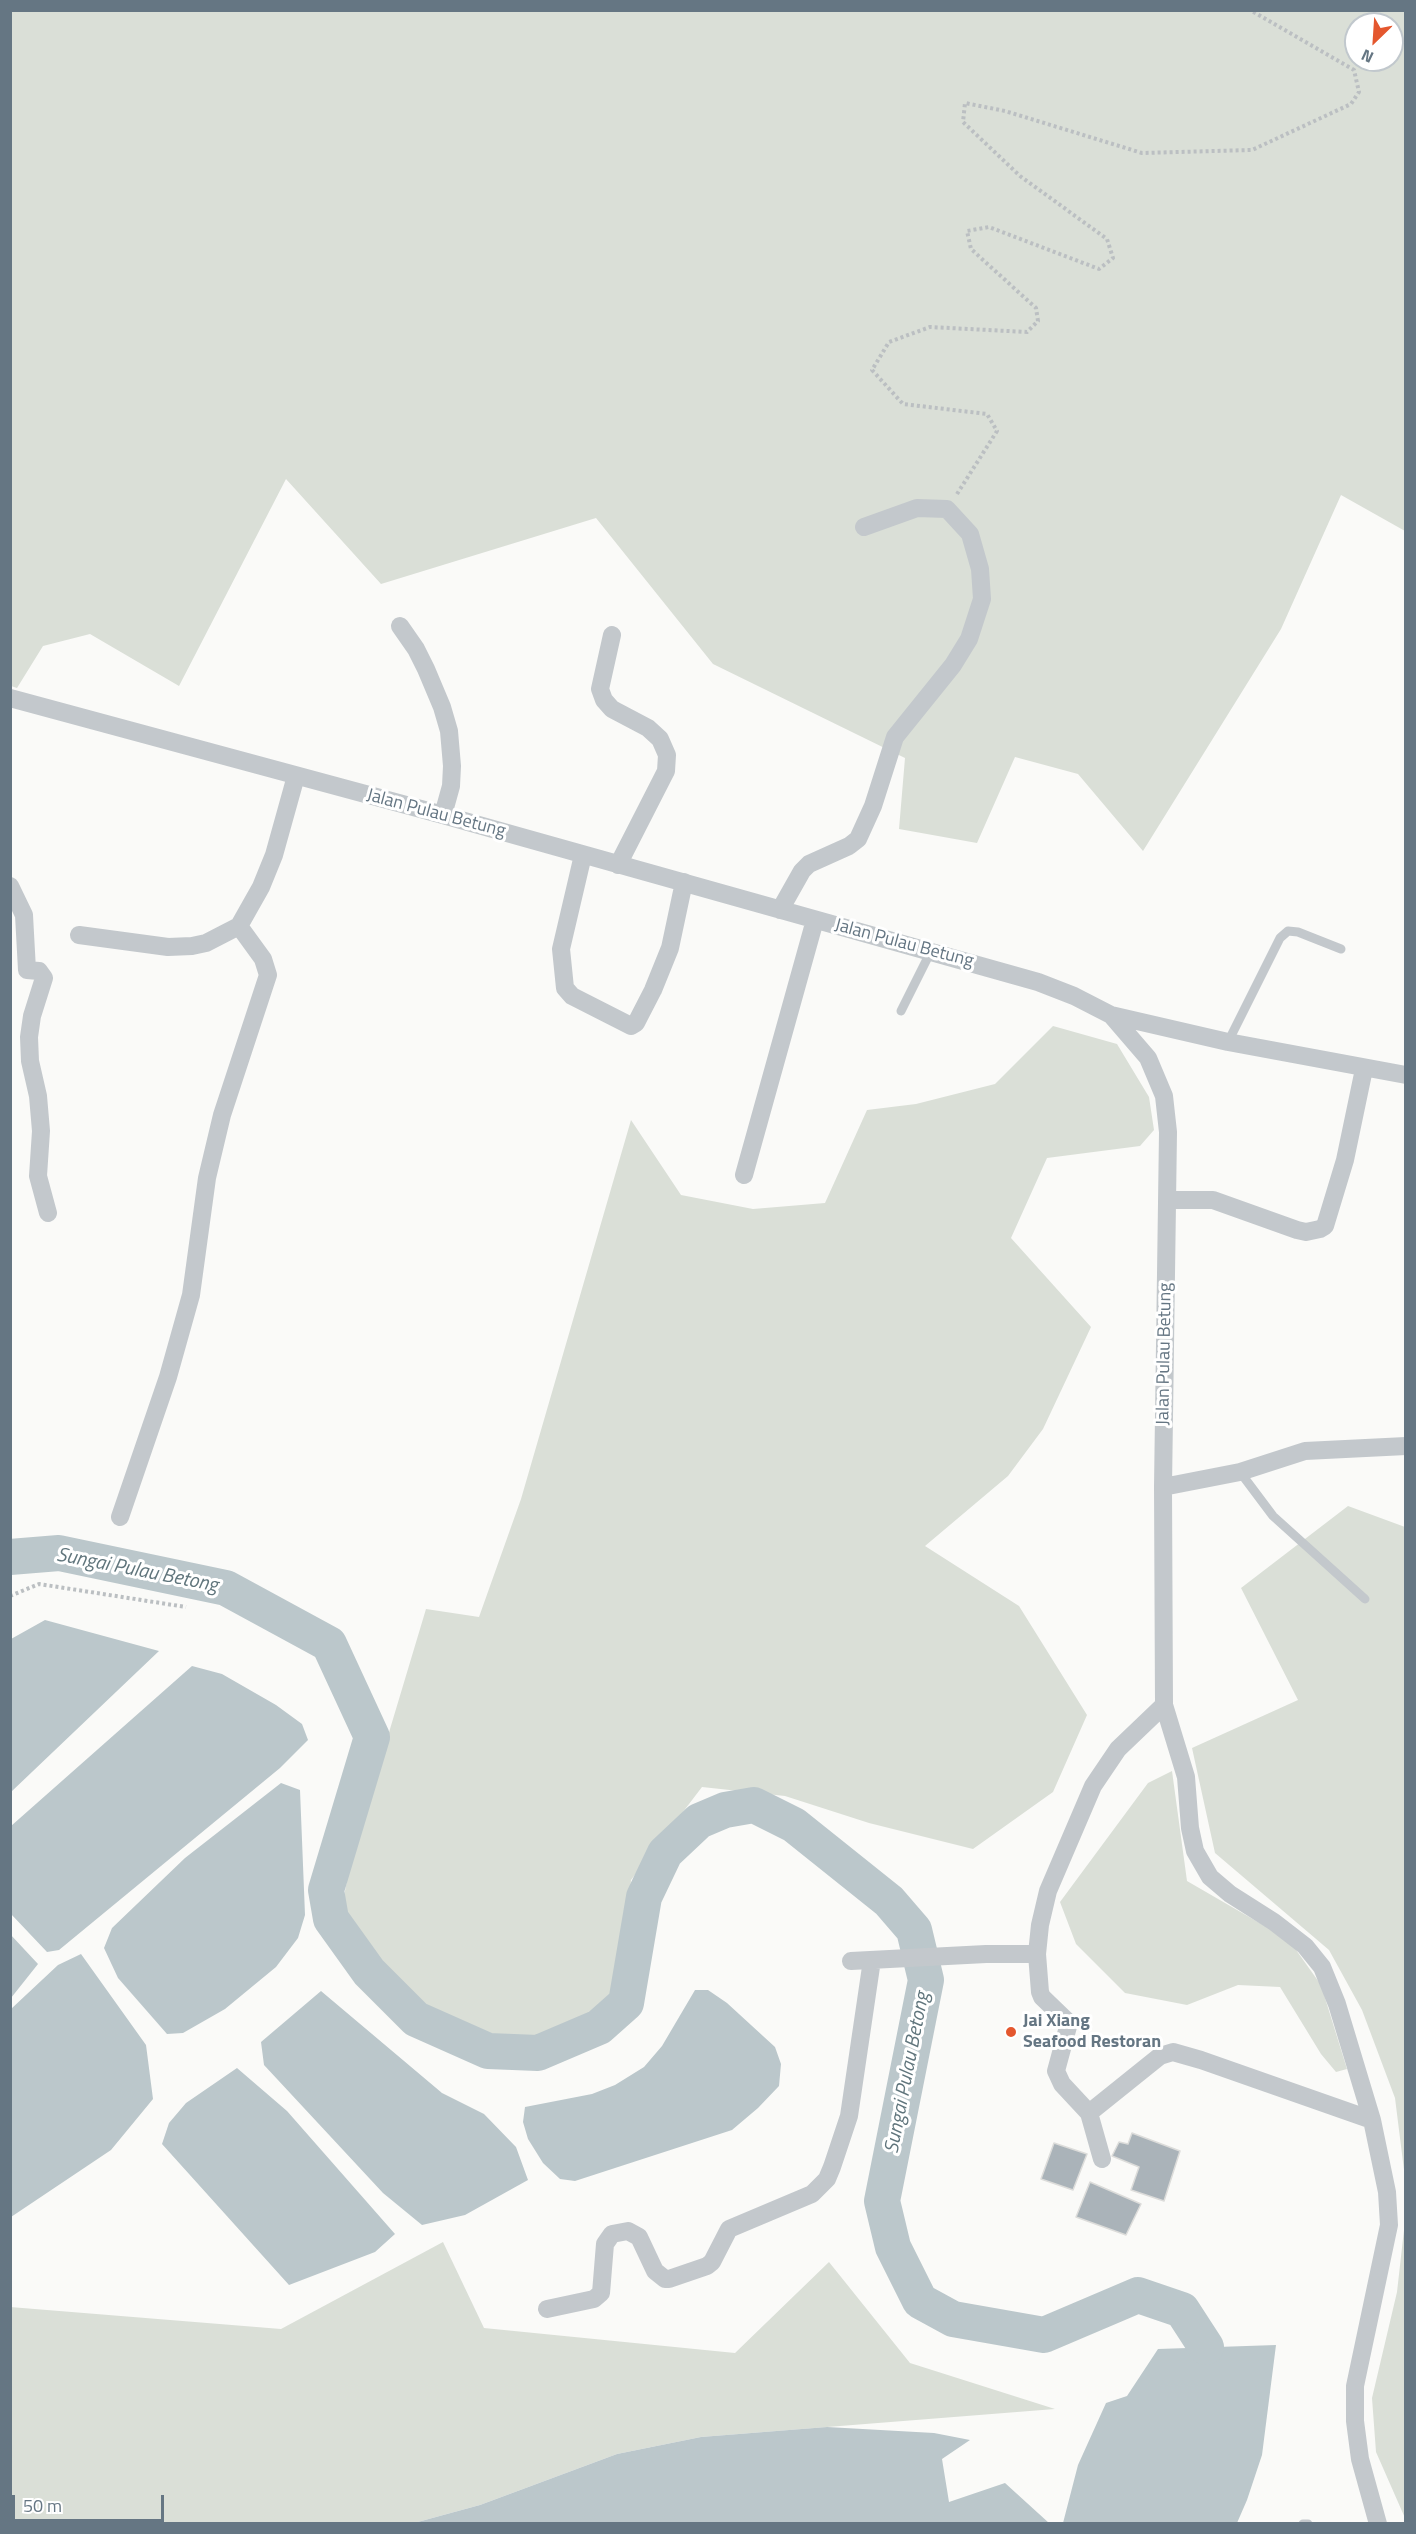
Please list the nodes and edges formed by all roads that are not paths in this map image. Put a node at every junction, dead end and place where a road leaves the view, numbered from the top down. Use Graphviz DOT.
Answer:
graph roads {
  1 [pos="864,527"];
  2 [pos="400,626"];
  3 [pos="612,636"];
  4 [pos="10,698"];
  5 [pos="296,776"];
  6 [pos="443,815"];
  7 [pos="583,855"];
  8 [pos="618,865"];
  9 [pos="684,882"];
  10 [pos="10,886"];
  11 [pos="780,910"];
  12 [pos="815,920"];
  13 [pos="239,926"];
  14 [pos="79,935"];
  15 [pos="1341,949"];
  16 [pos="931,951"];
  17 [pos="19,974"];
  18 [pos="901,1011"];
  19 [pos="1111,1015"];
  20 [pos="1228,1042"];
  21 [pos="1364,1069"];
  22 [pos="1406,1075"];
  23 [pos="744,1175"];
  24 [pos="1168,1200"];
  25 [pos="48,1213"];
  26 [pos="1406,1446"];
  27 [pos="1240,1472"];
  28 [pos="1163,1487"];
  29 [pos="120,1517"];
  30 [pos="1365,1599"];
  31 [pos="1164,1705"];
  32 [pos="1037,1954"];
  33 [pos="876,1960"];
  34 [pos="851,1961"];
  35 [pos="1089,2113"];
  36 [pos="1372,2120"];
  37 [pos="1102,2159"];
  38 [pos="547,2309"];
  39 [pos="1303,2523"];
  40 [pos="1308,2523"];
  41 [pos="1378,2523"];
  1 -- 11 [label="street"];
  2 -- 6 [label="street"];
  3 -- 8 [label="street"];
  4 -- 5 [label="street, Jalan Pulau Betung"];
  5 -- 6 [label="street, Jalan Pulau Betung"];
  5 -- 13 [label="street"];
  6 -- 7 [label="street, Jalan Pulau Betung"];
  7 -- 8 [label="street, Jalan Pulau Betung"];
  7 -- 9 [label="street"];
  8 -- 9 [label="street, Jalan Pulau Betung"];
  9 -- 11 [label="street, Jalan Pulau Betung"];
  10 -- 17 [label="street"];
  11 -- 12 [label="street, Jalan Pulau Betung"];
  12 -- 16 [label="street, Jalan Pulau Betung"];
  12 -- 23 [label="street"];
  13 -- 14 [label="street"];
  13 -- 29 [label="street"];
  15 -- 20 [label="lane"];
  16 -- 18 [label="lane"];
  16 -- 19 [label="street, Jalan Pulau Betung"];
  17 -- 25 [label="street"];
  19 -- 20 [label="street"];
  19 -- 24 [label="street, Jalan Pulau Betung"];
  20 -- 21 [label="street"];
  21 -- 22 [label="street"];
  21 -- 24 [label="street"];
  24 -- 28 [label="street, Jalan Pulau Betung"];
  26 -- 27 [label="street"];
  27 -- 28 [label="street"];
  27 -- 30 [label="lane"];
  28 -- 31 [label="street, Jalan Pulau Betung"];
  31 -- 32 [label="street"];
  31 -- 36 [label="street, Jalan Pulau Betung"];
  32 -- 33 [label="street"];
  32 -- 35 [label="street"];
  33 -- 34 [label="street"];
  33 -- 38 [label="street"];
  35 -- 36 [label="street"];
  35 -- 37 [label="street"];
  36 -- 41 [label="street, Jalan Pulau Betung"];
  39 -- 40 [label="lane"];
}
